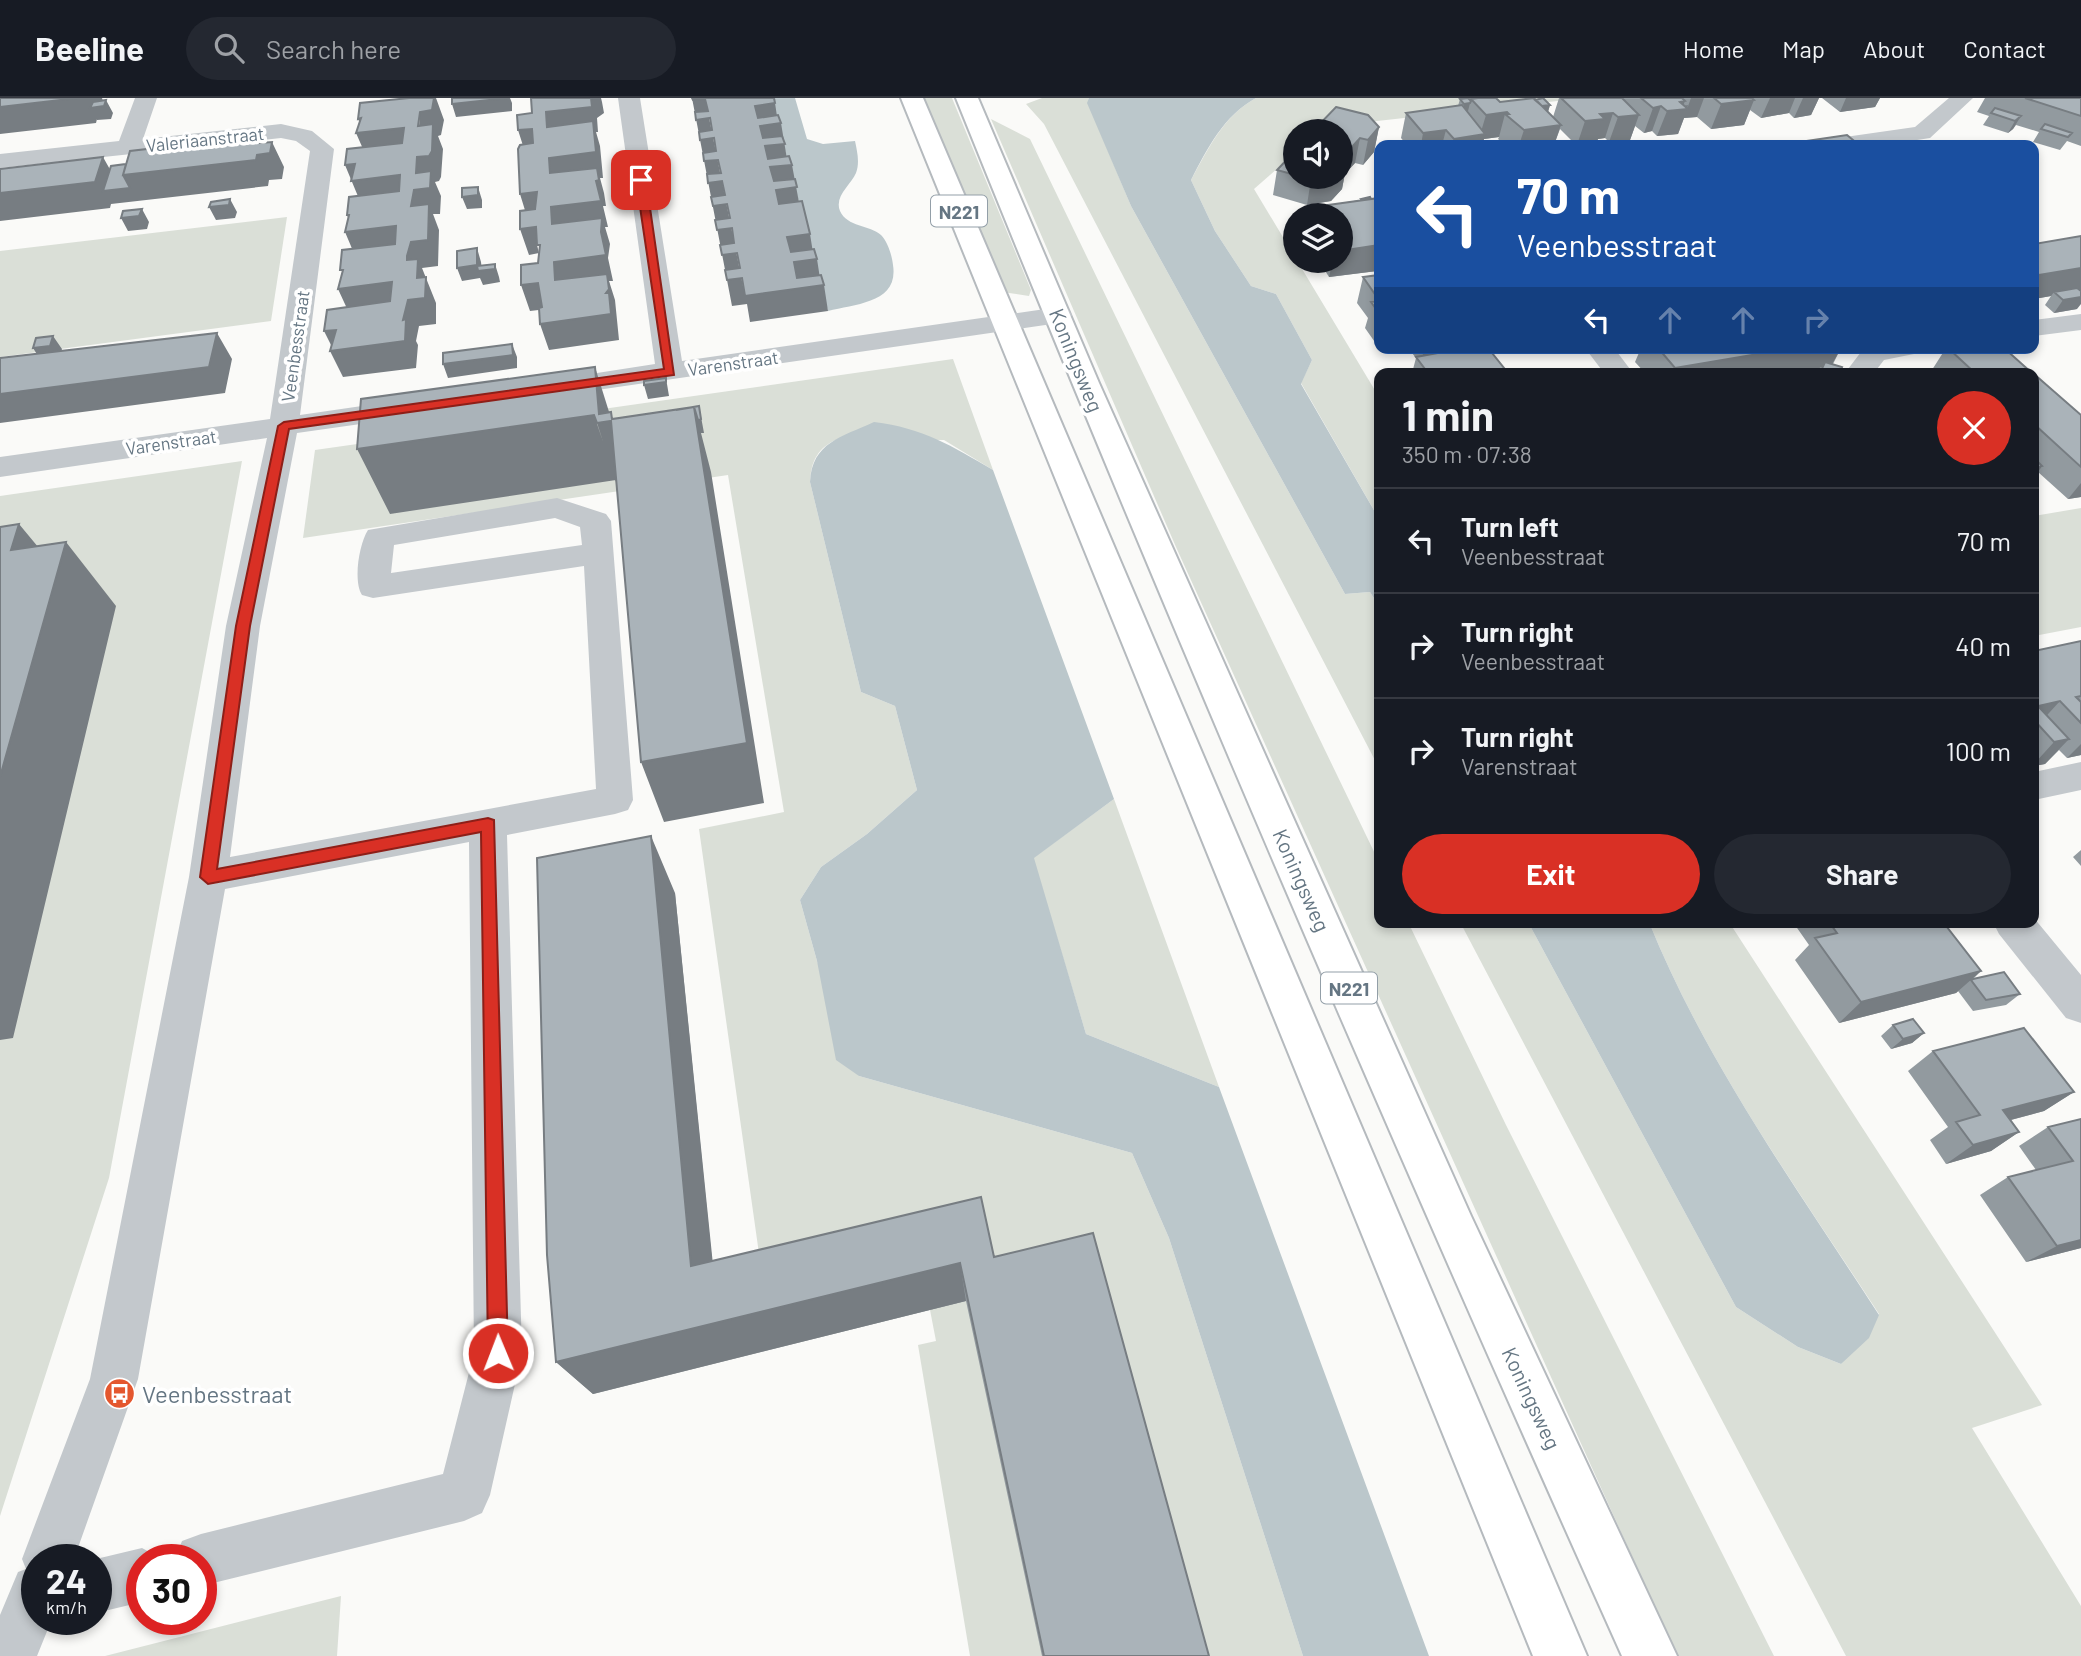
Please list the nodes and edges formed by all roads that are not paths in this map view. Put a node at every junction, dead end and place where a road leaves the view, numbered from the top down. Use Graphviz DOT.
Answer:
graph roads {
  1 [pos="146,98"];
  2 [pos="629,98"];
  3 [pos="912,98"];
  4 [pos="967,98"];
  5 [pos="1962,98"];
  6 [pos="281,131"];
  7 [pos="1906,140"];
  8 [pos="129,146"];
  9 [pos="0,161"];
  10 [pos="1059,315"];
  11 [pos="2081,322"];
  12 [pos="1008,323"];
  13 [pos="2039,327"];
  14 [pos="1604,354"];
  15 [pos="1874,354"];
  16 [pos="1615,368"];
  17 [pos="1863,368"];
  18 [pos="670,372"];
  19 [pos="523,391"];
  20 [pos="430,405"];
  21 [pos="284,426"];
  22 [pos="0,467"];
  23 [pos="599,553"];
  24 [pos="2081,776"];
  25 [pos="2039,785"];
  26 [pos="488,824"];
  27 [pos="208,877"];
  28 [pos="2018,928"];
  29 [pos="2081,1004"];
  30 [pos="55,1544"];
  31 [pos="217,1556"];
  32 [pos="21,1630"];
  33 [pos="10,1656"];
  34 [pos="1560,1656"];
  35 [pos="1650,1656"];
  1 -- 8 [label="street, Valeriaanstraat"];
  2 -- 18 [label="street"];
  3 -- 12 [label="main road, N221"];
  4 -- 10 [label="main road, Koningsweg / N221"];
  5 -- 7 [label="street"];
  6 -- 8 [label="street, Valeriaanstraat"];
  6 -- 21 [label="street, Veenbesstraat"];
  8 -- 9 [label="street, Valeriaanstraat"];
  10 -- 12 [label="street, Varenstraat"];
  10 -- 35 [label="main road, Koningsweg / N221"];
  11 -- 13 [label="street"];
  12 -- 18 [label="street, Varenstraat"];
  12 -- 34 [label="main road, N221"];
  14 -- 16 [label="street"];
  15 -- 17 [label="street"];
  18 -- 19 [label="street, Varenstraat"];
  20 -- 21 [label="street, Varenstraat"];
  21 -- 22 [label="street, Varenstraat"];
  21 -- 27 [label="street, Veenbesstraat"];
  23 -- 23 [label="street"];
  23 -- 26 [label="street"];
  24 -- 25 [label="street"];
  26 -- 27 [label="street"];
  26 -- 31 [label="street"];
  27 -- 30 [label="street, Veenbesstraat"];
  28 -- 29 [label="street"];
  32 -- 33 [label="street, Veenbesstraat"];
}
